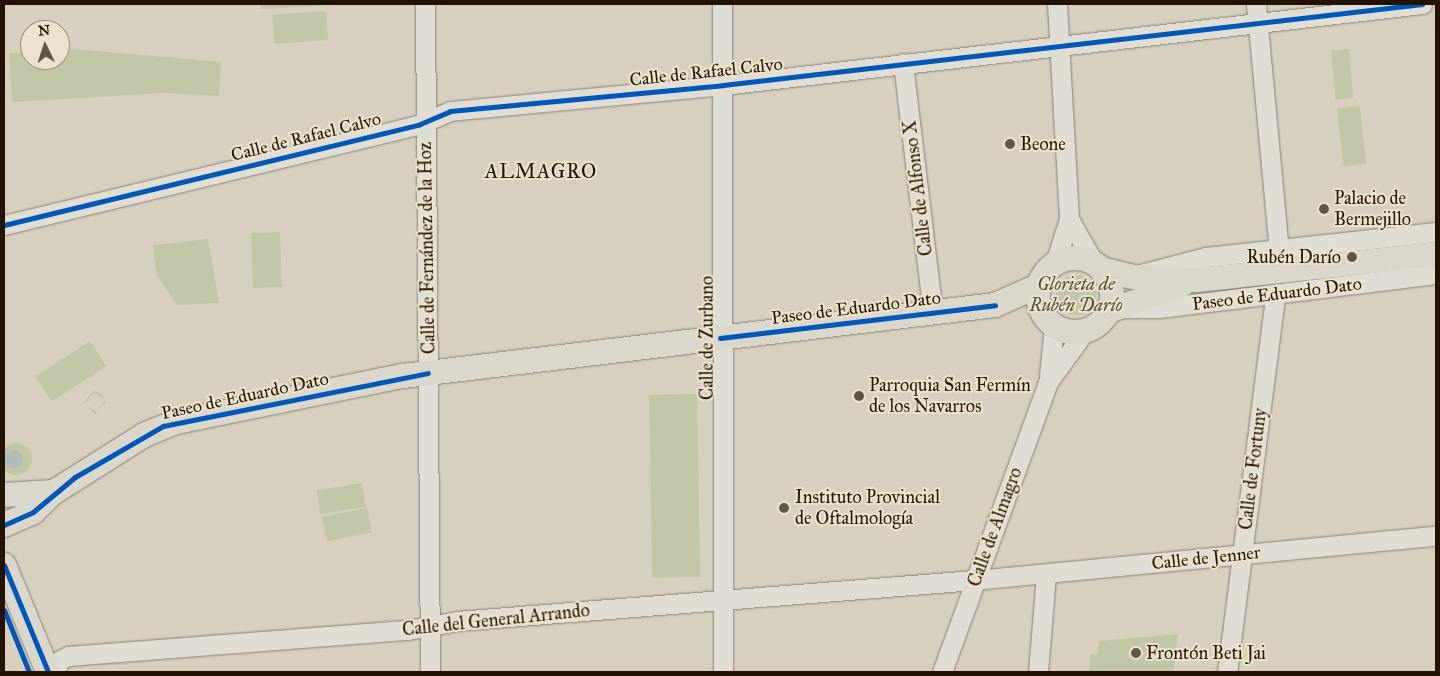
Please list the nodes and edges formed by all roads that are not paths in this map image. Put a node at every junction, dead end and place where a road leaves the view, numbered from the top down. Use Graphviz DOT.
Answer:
graph roads {
  1 [pos="425,4"];
  2 [pos="722,4"];
  3 [pos="1057,4"];
  4 [pos="1256,4"];
  5 [pos="1422,4"];
  6 [pos="1258,23"];
  7 [pos="1059,44"];
  8 [pos="903,63"];
  9 [pos="724,85"];
  10 [pos="426,121"];
  11 [pos="1069,219"];
  12 [pos="4,224"];
  13 [pos="1436,232"];
  14 [pos="1279,251"];
  15 [pos="1436,254"];
  16 [pos="1055,263"];
  17 [pos="1098,266"];
  18 [pos="1436,274"];
  19 [pos="1132,277"];
  20 [pos="1198,280"];
  21 [pos="1038,286"];
  22 [pos="1275,295"];
  23 [pos="995,305"];
  24 [pos="1114,309"];
  25 [pos="933,313"];
  26 [pos="1048,321"];
  27 [pos="1085,331"];
  28 [pos="720,338"];
  29 [pos="428,373"];
  30 [pos="1048,382"];
  31 [pos="54,492"];
  32 [pos="4,495"];
  33 [pos="4,525"];
  34 [pos="1436,536"];
  35 [pos="1241,555"];
  36 [pos="4,565"];
  37 [pos="1046,574"];
  38 [pos="975,580"];
  39 [pos="722,599"];
  40 [pos="429,629"];
  41 [pos="48,672"];
  42 [pos="54,672"];
  43 [pos="430,672"];
  44 [pos="723,672"];
  45 [pos="942,672"];
  46 [pos="1038,672"];
  47 [pos="1227,672"];
  1 -- 10 [label="street, Calle de Fernández de la Hoz"];
  2 -- 9 [label="street, Calle de Zurbano"];
  3 -- 7 [label="street"];
  4 -- 6 [label="street"];
  5 -- 6 [label="street, Calle de Rafael Calvo"];
  6 -- 7 [label="street, Calle de Rafael Calvo"];
  6 -- 14 [label="street"];
  7 -- 8 [label="street, Calle de Rafael Calvo"];
  7 -- 11 [label="street"];
  8 -- 9 [label="street, Calle de Rafael Calvo"];
  8 -- 25 [label="street, Calle de Alfonso X"];
  9 -- 10 [label="street, Calle de Rafael Calvo"];
  9 -- 28 [label="street, Calle de Zurbano"];
  10 -- 12 [label="street, Calle de Rafael Calvo"];
  10 -- 29 [label="street, Calle de Fernández de la Hoz"];
  11 -- 16 [label="street"];
  11 -- 17 [label="street"];
  13 -- 14 [label="street"];
  14 -- 19 [label="street"];
  15 -- 20 [label="main road"];
  16 -- 17 [label="main road"];
  16 -- 21 [label="main road"];
  17 -- 19 [label="main road, Paseo de Eduardo Dato"];
  17 -- 24 [label="main road"];
  18 -- 22 [label="street, Paseo de Eduardo Dato"];
  19 -- 20 [label="main road, Paseo de Eduardo Dato"];
  20 -- 24 [label="main road, Paseo de Eduardo Dato"];
  21 -- 23 [label="main road, Paseo de Eduardo Dato"];
  21 -- 26 [label="main road"];
  22 -- 24 [label="street, Paseo de Eduardo Dato"];
  22 -- 35 [label="street, Calle de Fortuny"];
  23 -- 25 [label="main road, Paseo de Eduardo Dato"];
  23 -- 26 [label="main road, Paseo de Eduardo Dato"];
  24 -- 27 [label="main road"];
  25 -- 28 [label="main road, Paseo de Eduardo Dato"];
  26 -- 27 [label="main road"];
  26 -- 30 [label="street, Calle de Almagro"];
  27 -- 30 [label="street, Calle de Almagro"];
  28 -- 29 [label="main road, Paseo de Eduardo Dato"];
  28 -- 39 [label="street, Calle de Zurbano"];
  29 -- 31 [label="main road, Paseo de Eduardo Dato"];
  29 -- 40 [label="street, Calle de Fernández de la Hoz"];
  30 -- 38 [label="street, Calle de Almagro"];
  31 -- 32 [label="main road"];
  31 -- 33 [label="main road, Paseo de Eduardo Dato"];
  34 -- 35 [label="street, Calle de Jenner"];
  35 -- 37 [label="street, Calle de Jenner"];
  35 -- 47 [label="street, Calle de Fortuny"];
  36 -- 41 [label="main road"];
  37 -- 38 [label="street, Calle de Jenner"];
  37 -- 46 [label="street"];
  38 -- 39 [label="street, Calle del General Arrando"];
  38 -- 45 [label="street, Calle de Almagro"];
  39 -- 40 [label="street, Calle del General Arrando"];
  39 -- 44 [label="street, Calle de Zurbano"];
  40 -- 42 [label="street, Calle del General Arrando"];
  40 -- 43 [label="street, Calle de Fernández de la Hoz"];
}
